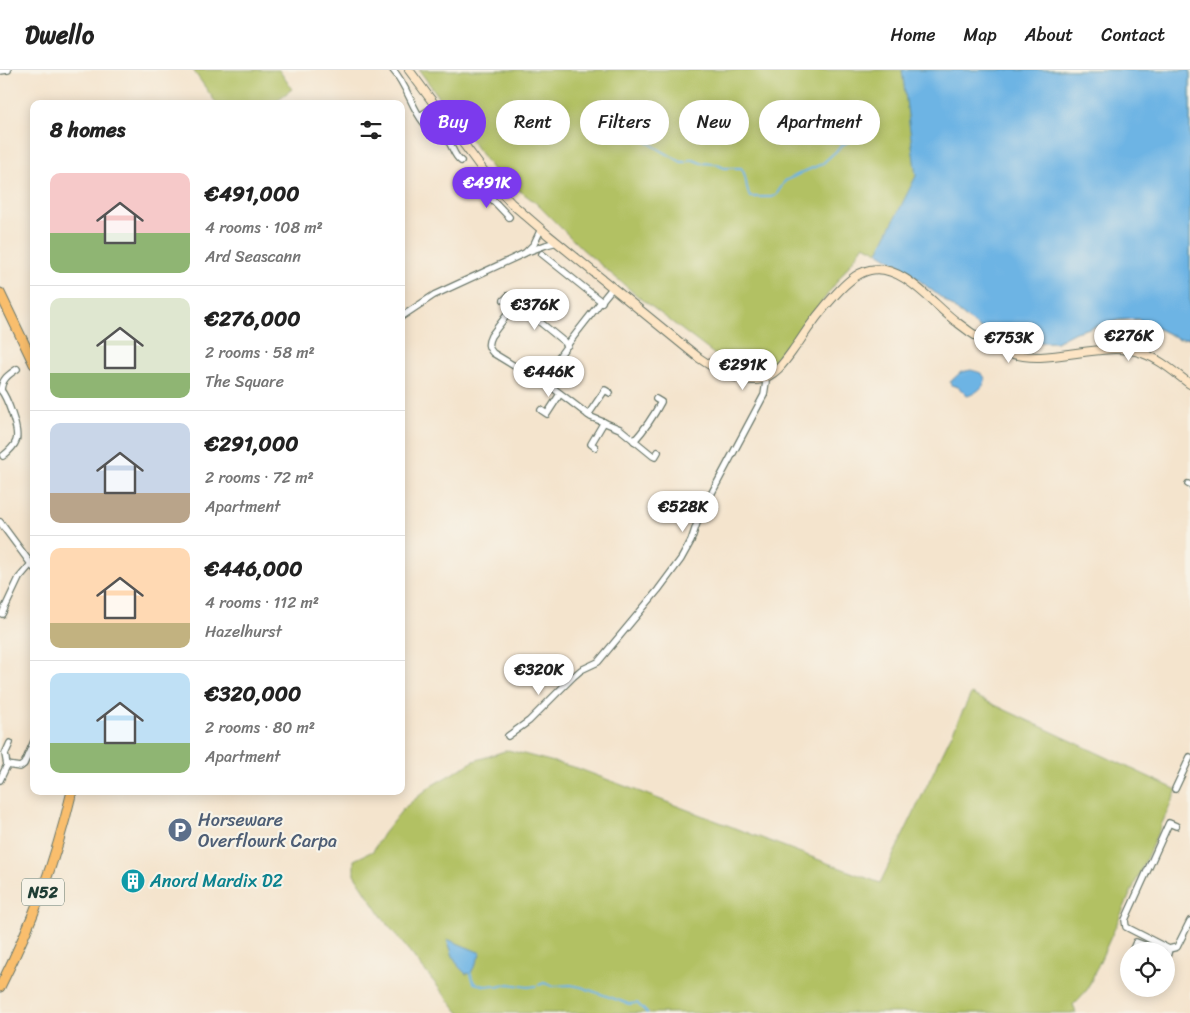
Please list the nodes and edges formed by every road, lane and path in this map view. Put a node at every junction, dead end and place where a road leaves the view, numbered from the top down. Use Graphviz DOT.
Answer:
graph roads {
  1 [pos="8,70"];
  2 [pos="393,70"];
  3 [pos="409,70"];
  4 [pos="0,71"];
  5 [pos="432,100"];
  6 [pos="420,116"];
  7 [pos="450,145"];
  8 [pos="465,145"];
  9 [pos="461,161"];
  10 [pos="485,188"];
  11 [pos="508,199"];
  12 [pos="498,206"];
  13 [pos="509,217"];
  14 [pos="541,229"];
  15 [pos="557,242"];
  16 [pos="525,253"];
  17 [pos="542,254"];
  18 [pos="613,287"];
  19 [pos="0,293"];
  20 [pos="504,300"];
  21 [pos="602,302"];
  22 [pos="516,303"];
  23 [pos="405,314"];
  24 [pos="568,345"];
  25 [pos="30,356"];
  26 [pos="17,369"];
  27 [pos="532,370"];
  28 [pos="764,378"];
  29 [pos="1190,384"];
  30 [pos="1,389"];
  31 [pos="610,393"];
  32 [pos="560,394"];
  33 [pos="656,399"];
  34 [pos="541,410"];
  35 [pos="588,415"];
  36 [pos="604,422"];
  37 [pos="634,441"];
  38 [pos="595,446"];
  39 [pos="658,452"];
  40 [pos="4,456"];
  41 [pos="0,522"];
  42 [pos="30,563"];
  43 [pos="30,568"];
  44 [pos="2,614"];
  45 [pos="508,736"];
  46 [pos="10,743"];
  47 [pos="30,751"];
  48 [pos="1190,757"];
  49 [pos="7,765"];
  50 [pos="0,780"];
  51 [pos="1175,789"];
  52 [pos="71,795"];
  53 [pos="1176,826"];
  54 [pos="1190,921"];
  55 [pos="1155,942"];
  56 [pos="1175,948"];
  57 [pos="0,988"];
  1 -- 4 [label="street"];
  2 -- 6 [label="street"];
  3 -- 5 [label="main road"];
  7 -- 9 [label="street"];
  8 -- 11 [label="main road"];
  10 -- 12 [label="street"];
  11 -- 12 [label="street"];
  11 -- 14 [label="main road"];
  12 -- 13 [label="street"];
  14 -- 15 [label="main road"];
  14 -- 16 [label="street"];
  15 -- 16 [label="street"];
  15 -- 18 [label="main road"];
  16 -- 23 [label="street"];
  17 -- 21 [label="street"];
  18 -- 21 [label="street"];
  18 -- 28 [label="main road"];
  19 -- 25 [label="main road"];
  20 -- 22 [label="street"];
  21 -- 24 [label="street"];
  22 -- 24 [label="street"];
  22 -- 27 [label="street"];
  24 -- 32 [label="street"];
  26 -- 30 [label="street"];
  28 -- 29 [label="main road"];
  28 -- 45 [label="street"];
  30 -- 40 [label="street"];
  31 -- 35 [label="street"];
  32 -- 34 [label="street"];
  32 -- 35 [label="street"];
  33 -- 37 [label="street"];
  35 -- 36 [label="street"];
  36 -- 37 [label="street"];
  36 -- 38 [label="street"];
  37 -- 39 [label="street"];
  41 -- 42 [label="street"];
  43 -- 44 [label="street"];
  46 -- 49 [label="street"];
  47 -- 49 [label="street"];
  48 -- 51 [label="street"];
  49 -- 50 [label="street"];
  52 -- 57 [label="main road, N52"];
  53 -- 55 [label="street"];
  54 -- 56 [label="street"];
}
